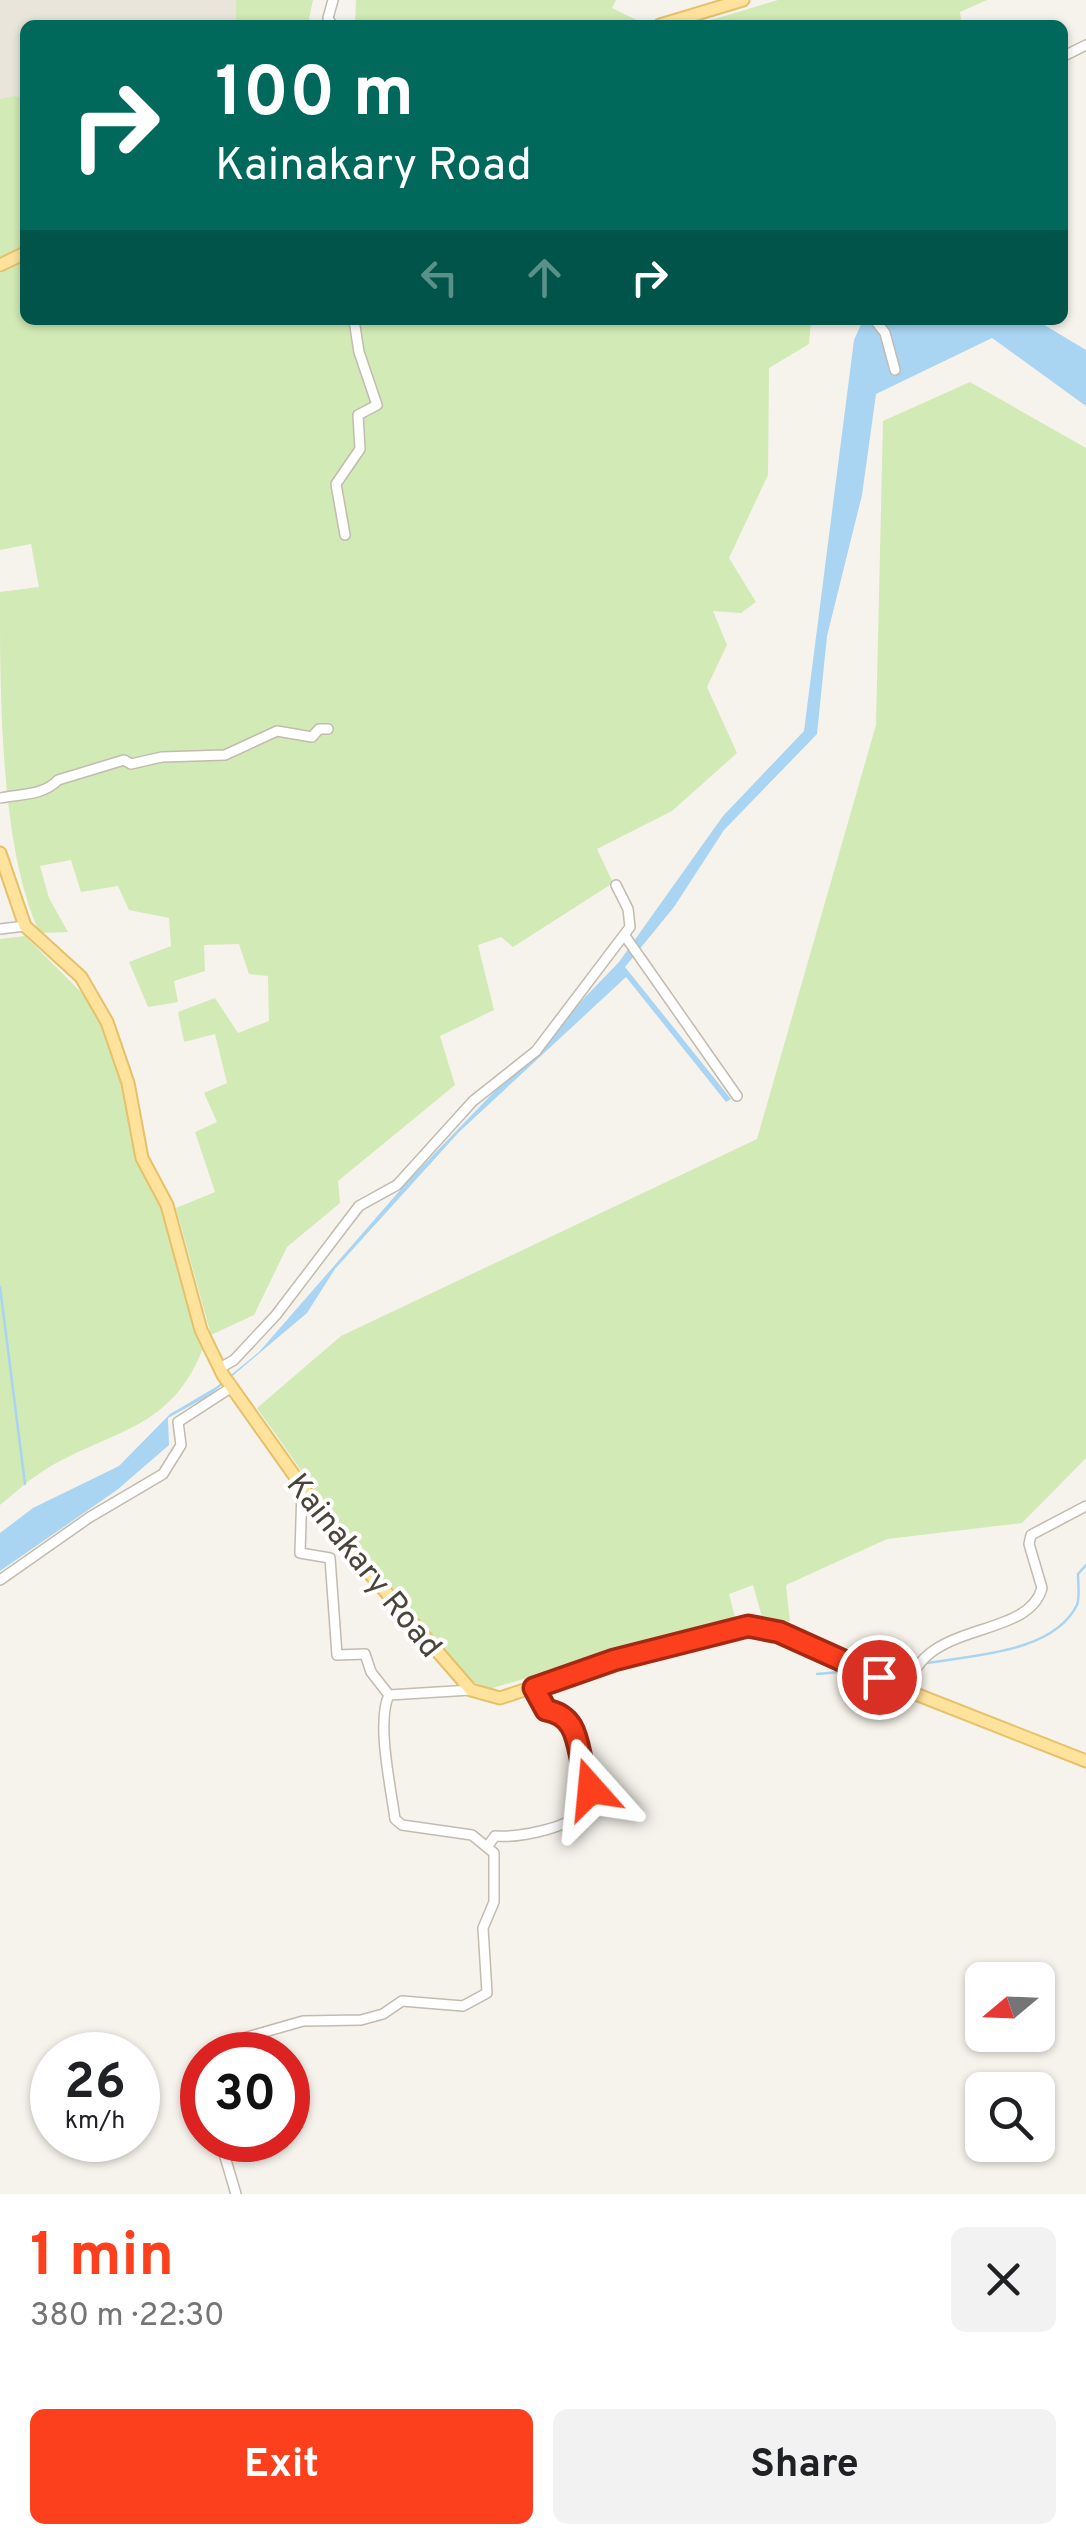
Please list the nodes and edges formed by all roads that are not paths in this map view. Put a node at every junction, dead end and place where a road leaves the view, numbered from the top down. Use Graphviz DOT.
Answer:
graph roads {
  1 [pos="744,0"];
  2 [pos="677,20"];
  3 [pos="355,325"];
  4 [pos="879,325"];
  5 [pos="896,370"];
  6 [pos="345,535"];
  7 [pos="328,730"];
  8 [pos="0,798"];
  9 [pos="0,853"];
  10 [pos="616,885"];
  11 [pos="24,926"];
  12 [pos="0,929"];
  13 [pos="625,936"];
  14 [pos="737,1096"];
  15 [pos="226,1379"];
  16 [pos="302,1490"];
  17 [pos="1086,1506"];
  18 [pos="0,1580"];
  19 [pos="534,1688"];
  20 [pos="471,1690"];
  21 [pos="906,1690"];
  22 [pos="389,1696"];
  23 [pos="1086,1761"];
  24 [pos="488,1848"];
  25 [pos="264,2032"];
  26 [pos="227,2162"];
  27 [pos="236,2194"];
  1 -- 2 [label="main road"];
  3 -- 6 [label="street"];
  4 -- 5 [label="street"];
  7 -- 8 [label="street"];
  9 -- 11 [label="main road"];
  10 -- 13 [label="street"];
  11 -- 12 [label="street"];
  11 -- 15 [label="main road, Kainakary Road"];
  13 -- 14 [label="street"];
  13 -- 15 [label="street"];
  15 -- 16 [label="main road, Kainakary Road"];
  15 -- 18 [label="street"];
  16 -- 20 [label="main road, Kainakary Road"];
  16 -- 22 [label="street"];
  17 -- 21 [label="street"];
  19 -- 20 [label="main road"];
  19 -- 21 [label="main road"];
  19 -- 24 [label="street"];
  20 -- 22 [label="street"];
  21 -- 23 [label="main road"];
  22 -- 24 [label="street"];
  24 -- 25 [label="street"];
  26 -- 27 [label="street"];
}
